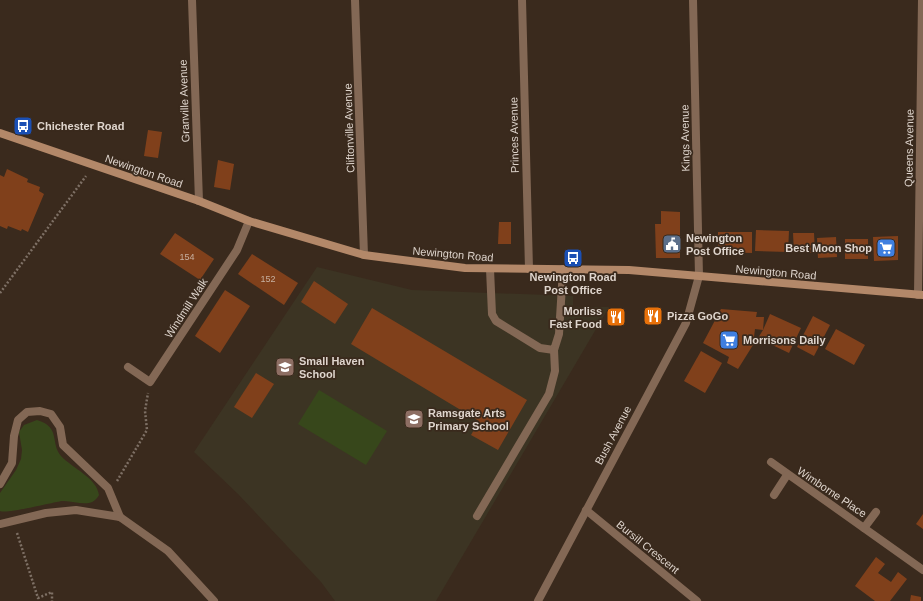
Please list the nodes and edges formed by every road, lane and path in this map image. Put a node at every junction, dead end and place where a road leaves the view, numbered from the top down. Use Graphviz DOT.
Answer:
graph roads {
  1 [pos="192,0"];
  2 [pos="355,0"];
  3 [pos="522,0"];
  4 [pos="693,0"];
  5 [pos="922,0"];
  6 [pos="0,133"];
  7 [pos="94,165"];
  8 [pos="199,201"];
  9 [pos="249,221"];
  10 [pos="364,255"];
  11 [pos="490,269"];
  12 [pos="529,269"];
  13 [pos="564,269"];
  14 [pos="699,276"];
  15 [pos="0,293"];
  16 [pos="921,295"];
  17 [pos="554,350"];
  18 [pos="128,367"];
  19 [pos="150,382"];
  20 [pos="771,462"];
  21 [pos="787,475"];
  22 [pos="0,484"];
  23 [pos="108,488"];
  24 [pos="774,495"];
  25 [pos="586,510"];
  26 [pos="876,512"];
  27 [pos="477,516"];
  28 [pos="120,517"];
  29 [pos="12,520"];
  30 [pos="0,524"];
  31 [pos="864,528"];
  32 [pos="923,570"];
  33 [pos="52,601"];
  34 [pos="214,601"];
  35 [pos="538,601"];
  36 [pos="698,601"];
  1 -- 8 [label="street, Granville Avenue"];
  2 -- 10 [label="street, Cliftonville Avenue"];
  3 -- 12 [label="street, Princes Avenue"];
  4 -- 14 [label="street, Kings Avenue"];
  5 -- 16 [label="street, Queens Avenue"];
  6 -- 7 [label="main road, Newington Road"];
  7 -- 8 [label="main road, Newington Road"];
  7 -- 15 [label="path"];
  8 -- 9 [label="main road, Newington Road"];
  9 -- 10 [label="main road, Newington Road"];
  9 -- 19 [label="street, Windmill Walk"];
  10 -- 11 [label="main road, Newington Road"];
  11 -- 12 [label="main road, Newington Road"];
  11 -- 17 [label="street"];
  12 -- 13 [label="main road, Newington Road"];
  13 -- 14 [label="main road, Newington Road"];
  13 -- 17 [label="street"];
  14 -- 16 [label="main road, Newington Road"];
  14 -- 25 [label="street, Bush Avenue"];
  17 -- 27 [label="street"];
  18 -- 19 [label="street"];
  19 -- 23 [label="path"];
  20 -- 21 [label="street, Wimborne Place"];
  21 -- 24 [label="street, Wimborne Place"];
  21 -- 31 [label="street, Wimborne Place"];
  22 -- 23 [label="street"];
  23 -- 28 [label="street"];
  25 -- 35 [label="street, Bush Avenue"];
  25 -- 36 [label="street, Bursill Crescent"];
  26 -- 31 [label="street, Wimborne Place"];
  28 -- 29 [label="street"];
  28 -- 34 [label="street"];
  29 -- 30 [label="street"];
  29 -- 33 [label="path"];
  31 -- 32 [label="street, Wimborne Place"];
}
